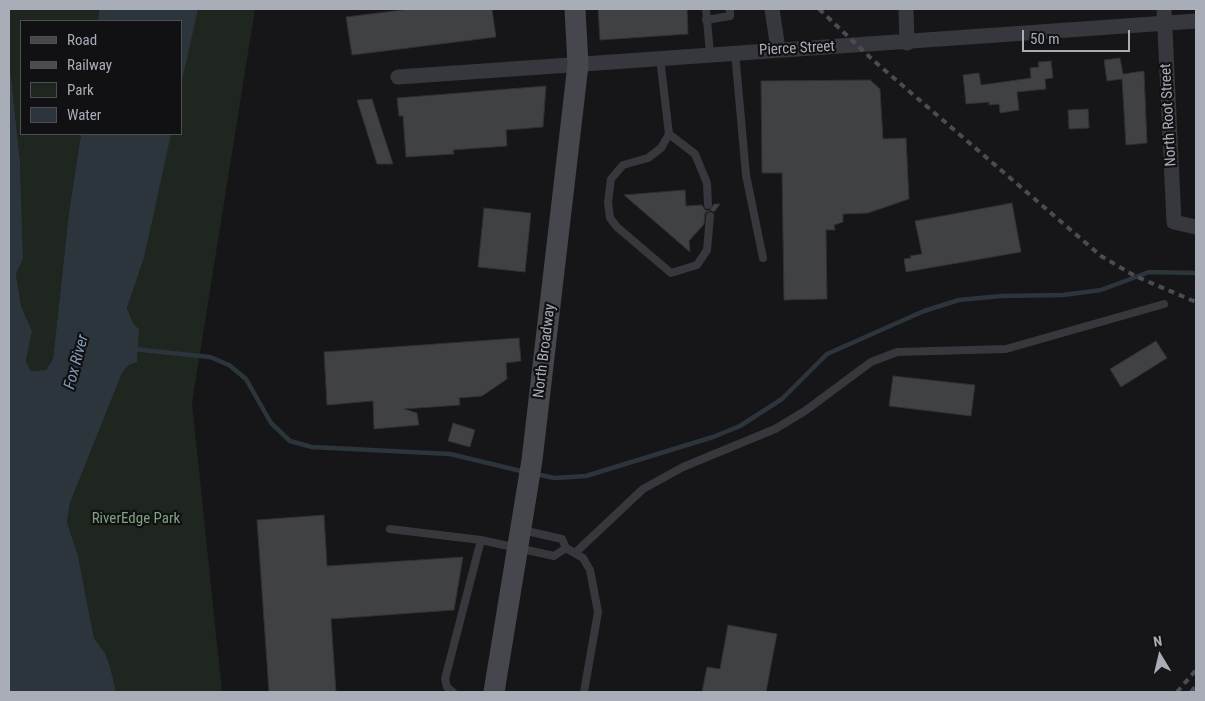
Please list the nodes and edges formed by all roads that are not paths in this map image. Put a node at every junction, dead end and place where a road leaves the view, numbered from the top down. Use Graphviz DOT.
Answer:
graph roads {
  1 [pos="575,9"];
  2 [pos="706,9"];
  3 [pos="730,9"];
  4 [pos="772,9"];
  5 [pos="906,9"];
  6 [pos="1164,16"];
  7 [pos="706,20"];
  8 [pos="1196,22"];
  9 [pos="907,43"];
  10 [pos="778,49"];
  11 [pos="735,52"];
  12 [pos="710,54"];
  13 [pos="660,58"];
  14 [pos="578,65"];
  15 [pos="398,77"];
  16 [pos="669,134"];
  17 [pos="708,205"];
  18 [pos="710,216"];
  19 [pos="1196,227"];
  20 [pos="763,258"];
  21 [pos="1164,304"];
  22 [pos="390,529"];
  23 [pos="520,539"];
  24 [pos="481,540"];
  25 [pos="566,548"];
  26 [pos="575,553"];
  27 [pos="453,692"];
  28 [pos="494,692"];
  29 [pos="584,692"];
  1 -- 14 [label="main road, North Broadway"];
  2 -- 7 [label="lane"];
  3 -- 7 [label="lane"];
  4 -- 10 [label="street"];
  5 -- 9 [label="street"];
  6 -- 8 [label="street, Pierce Street"];
  6 -- 9 [label="street, Pierce Street"];
  6 -- 19 [label="street, North Root Street"];
  7 -- 12 [label="lane"];
  9 -- 10 [label="street, Pierce Street"];
  10 -- 11 [label="street, Pierce Street"];
  11 -- 12 [label="street, Pierce Street"];
  11 -- 20 [label="lane"];
  12 -- 13 [label="street, Pierce Street"];
  13 -- 14 [label="street, Pierce Street"];
  13 -- 16 [label="lane"];
  14 -- 15 [label="street, Pierce Street"];
  14 -- 23 [label="main road, North Broadway"];
  16 -- 17 [label="lane"];
  16 -- 18 [label="lane"];
  21 -- 26 [label="lane"];
  22 -- 24 [label="lane"];
  23 -- 24 [label="lane"];
  23 -- 25 [label="lane"];
  23 -- 25 [label="lane"];
  23 -- 28 [label="main road, North Broadway"];
  24 -- 27 [label="lane"];
  25 -- 26 [label="lane"];
  26 -- 29 [label="lane"];
}
